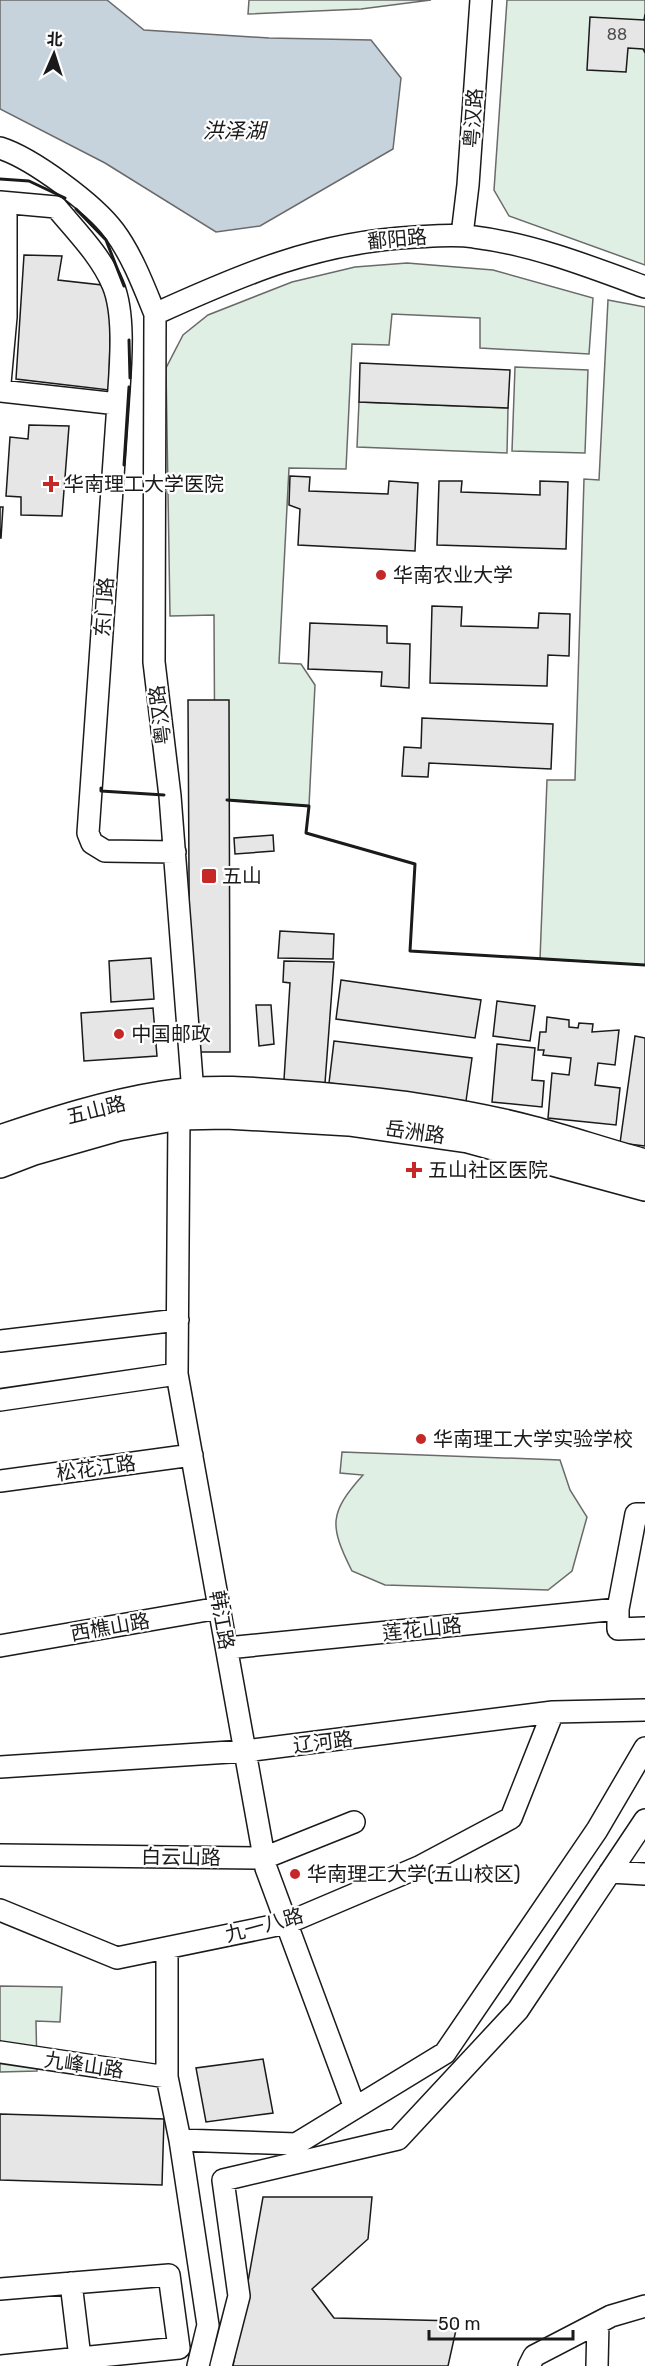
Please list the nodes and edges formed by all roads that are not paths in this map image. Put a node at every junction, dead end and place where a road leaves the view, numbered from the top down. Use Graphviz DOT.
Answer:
graph roads {
  1 [pos="481,0"];
  2 [pos="0,148"];
  3 [pos="0,202"];
  4 [pos="0,211"];
  5 [pos="462,236"];
  6 [pos="645,287"];
  7 [pos="155,314"];
  8 [pos="0,383"];
  9 [pos="0,391"];
  10 [pos="118,404"];
  11 [pos="175,852"];
  12 [pos="189,1107"];
  13 [pos="0,1139"];
  14 [pos="645,1163"];
  15 [pos="0,1164"];
  16 [pos="645,1187"];
  17 [pos="178,1320"];
  18 [pos="0,1341"];
  19 [pos="177,1374"];
  20 [pos="0,1400"];
  21 [pos="192,1455"];
  22 [pos="0,1481"];
  23 [pos="645,1514"];
  24 [pos="636,1557"];
  25 [pos="219,1608"];
  26 [pos="618,1609"];
  27 [pos="645,1628"];
  28 [pos="0,1646"];
  29 [pos="227,1648"];
  30 [pos="645,1710"];
  31 [pos="553,1712"];
  32 [pos="645,1748"];
  33 [pos="245,1751"];
  34 [pos="0,1767"];
  35 [pos="645,1820"];
  36 [pos="354,1822"];
  37 [pos="0,1855"];
  38 [pos="264,1858"];
  39 [pos="610,1872"];
  40 [pos="645,1874"];
  41 [pos="0,1910"];
  42 [pos="287,1923"];
  43 [pos="167,1948"];
  44 [pos="0,2052"];
  45 [pos="167,2077"];
  46 [pos="355,2108"];
  47 [pos="180,2140"];
  48 [pos="71,2283"];
  49 [pos="0,2289"];
  50 [pos="645,2306"];
  51 [pos="598,2323"];
  52 [pos="81,2362"];
  53 [pos="2,2366"];
  54 [pos="198,2366"];
  55 [pos="221,2366"];
  56 [pos="529,2366"];
  57 [pos="597,2366"];
  1 -- 5 [label="street, 粤汉路"];
  2 -- 7 [label="street"];
  3 -- 10 [label="street, 东门路"];
  4 -- 8 [label="street"];
  5 -- 6 [label="street, 鄱阳路"];
  5 -- 7 [label="street, 鄱阳路"];
  7 -- 11 [label="street, 粤汉路"];
  9 -- 10 [label="street"];
  10 -- 11 [label="street, 东门路"];
  11 -- 12 [label="street, 粤汉路"];
  12 -- 13 [label="main road, 五山路"];
  12 -- 14 [label="main road, 岳洲路"];
  12 -- 15 [label="main road, 五山路"];
  12 -- 16 [label="main road, 岳洲路"];
  12 -- 17 [label="street, 韩江路"];
  17 -- 18 [label="street"];
  17 -- 19 [label="street, 韩江路"];
  19 -- 20 [label="street"];
  19 -- 21 [label="street, 韩江路"];
  21 -- 22 [label="street, 松花江路"];
  21 -- 25 [label="street, 韩江路"];
  23 -- 24 [label="street"];
  24 -- 26 [label="street"];
  25 -- 28 [label="street, 西樵山路"];
  25 -- 29 [label="street, 韩江路"];
  26 -- 27 [label="street"];
  26 -- 29 [label="street, 莲花山路"];
  29 -- 33 [label="street, 韩江路"];
  30 -- 31 [label="street, 辽河路"];
  31 -- 33 [label="street, 辽河路"];
  31 -- 42 [label="street, 九一八路"];
  32 -- 46 [label="street"];
  33 -- 34 [label="street, 辽河路"];
  33 -- 38 [label="street, 韩江路"];
  35 -- 39 [label="street"];
  36 -- 38 [label="street, 白云山路"];
  37 -- 38 [label="street, 白云山路"];
  38 -- 42 [label="street, 韩江路"];
  39 -- 40 [label="street"];
  39 -- 55 [label="street"];
  41 -- 43 [label="street, 九一八路"];
  42 -- 43 [label="street, 九一八路"];
  42 -- 46 [label="street, 韩江路"];
  43 -- 45 [label="street"];
  44 -- 45 [label="street, 九峰山路"];
  45 -- 47 [label="street"];
  46 -- 47 [label="street"];
  47 -- 54 [label="street"];
  48 -- 49 [label="street"];
  48 -- 52 [label="street"];
  48 -- 52 [label="street"];
  50 -- 51 [label="street"];
  51 -- 56 [label="street"];
  51 -- 57 [label="street"];
  52 -- 53 [label="street"];
}
